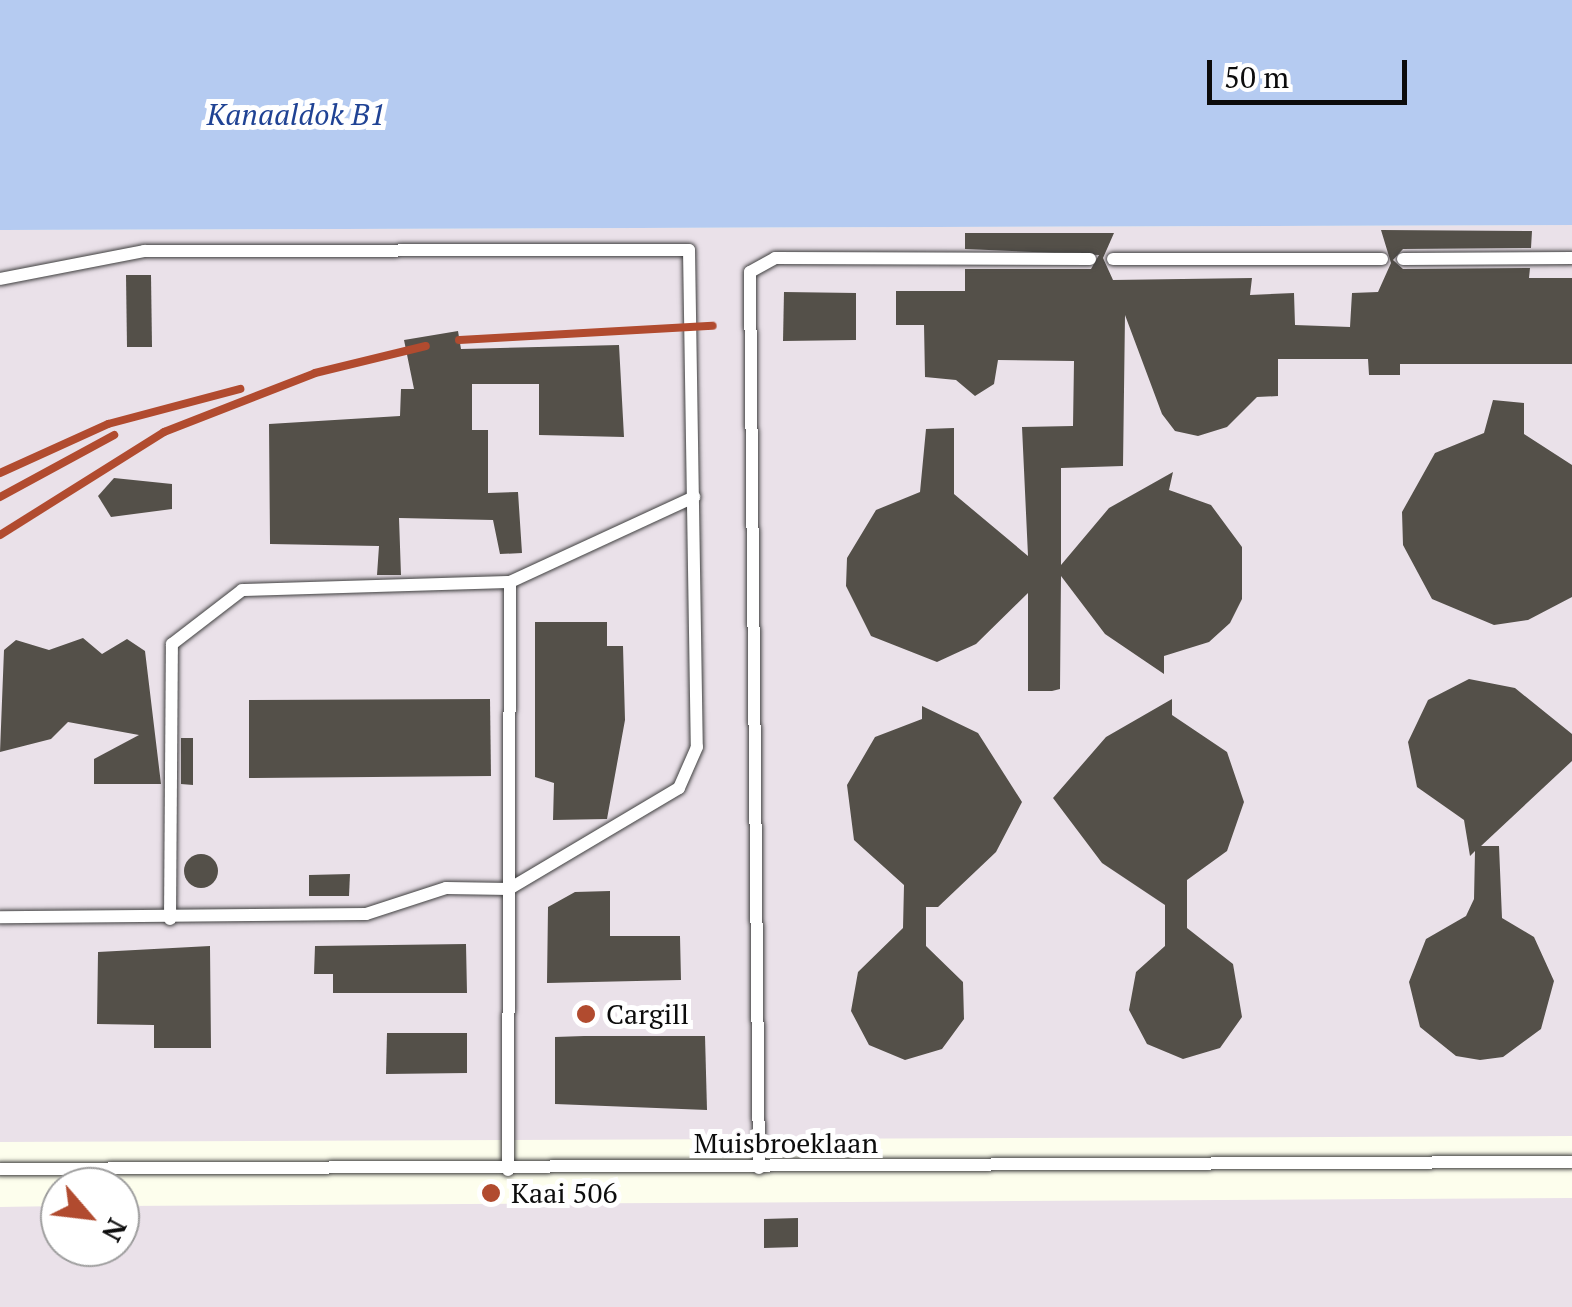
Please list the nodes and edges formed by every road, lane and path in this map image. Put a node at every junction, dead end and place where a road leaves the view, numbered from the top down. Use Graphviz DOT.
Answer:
graph roads {
  1 [pos="1572,258"];
  2 [pos="1090,259"];
  3 [pos="1113,259"];
  4 [pos="1382,259"];
  5 [pos="1403,259"];
  6 [pos="0,279"];
  7 [pos="694,497"];
  8 [pos="510,582"];
  9 [pos="509,889"];
  10 [pos="0,918"];
  11 [pos="170,919"];
  12 [pos="1572,1162"];
  13 [pos="759,1168"];
  14 [pos="0,1169"];
  15 [pos="508,1170"];
  1 -- 5 [label="lane"];
  2 -- 13 [label="lane"];
  3 -- 4 [label="lane"];
  6 -- 7 [label="lane"];
  7 -- 8 [label="lane"];
  7 -- 9 [label="lane"];
  8 -- 9 [label="lane"];
  8 -- 11 [label="lane"];
  9 -- 11 [label="lane"];
  9 -- 15 [label="lane"];
  10 -- 11 [label="lane"];
  12 -- 13 [label="lane, Muisbroeklaan"];
  13 -- 15 [label="lane, Muisbroeklaan"];
  14 -- 15 [label="lane, Muisbroeklaan"];
}
